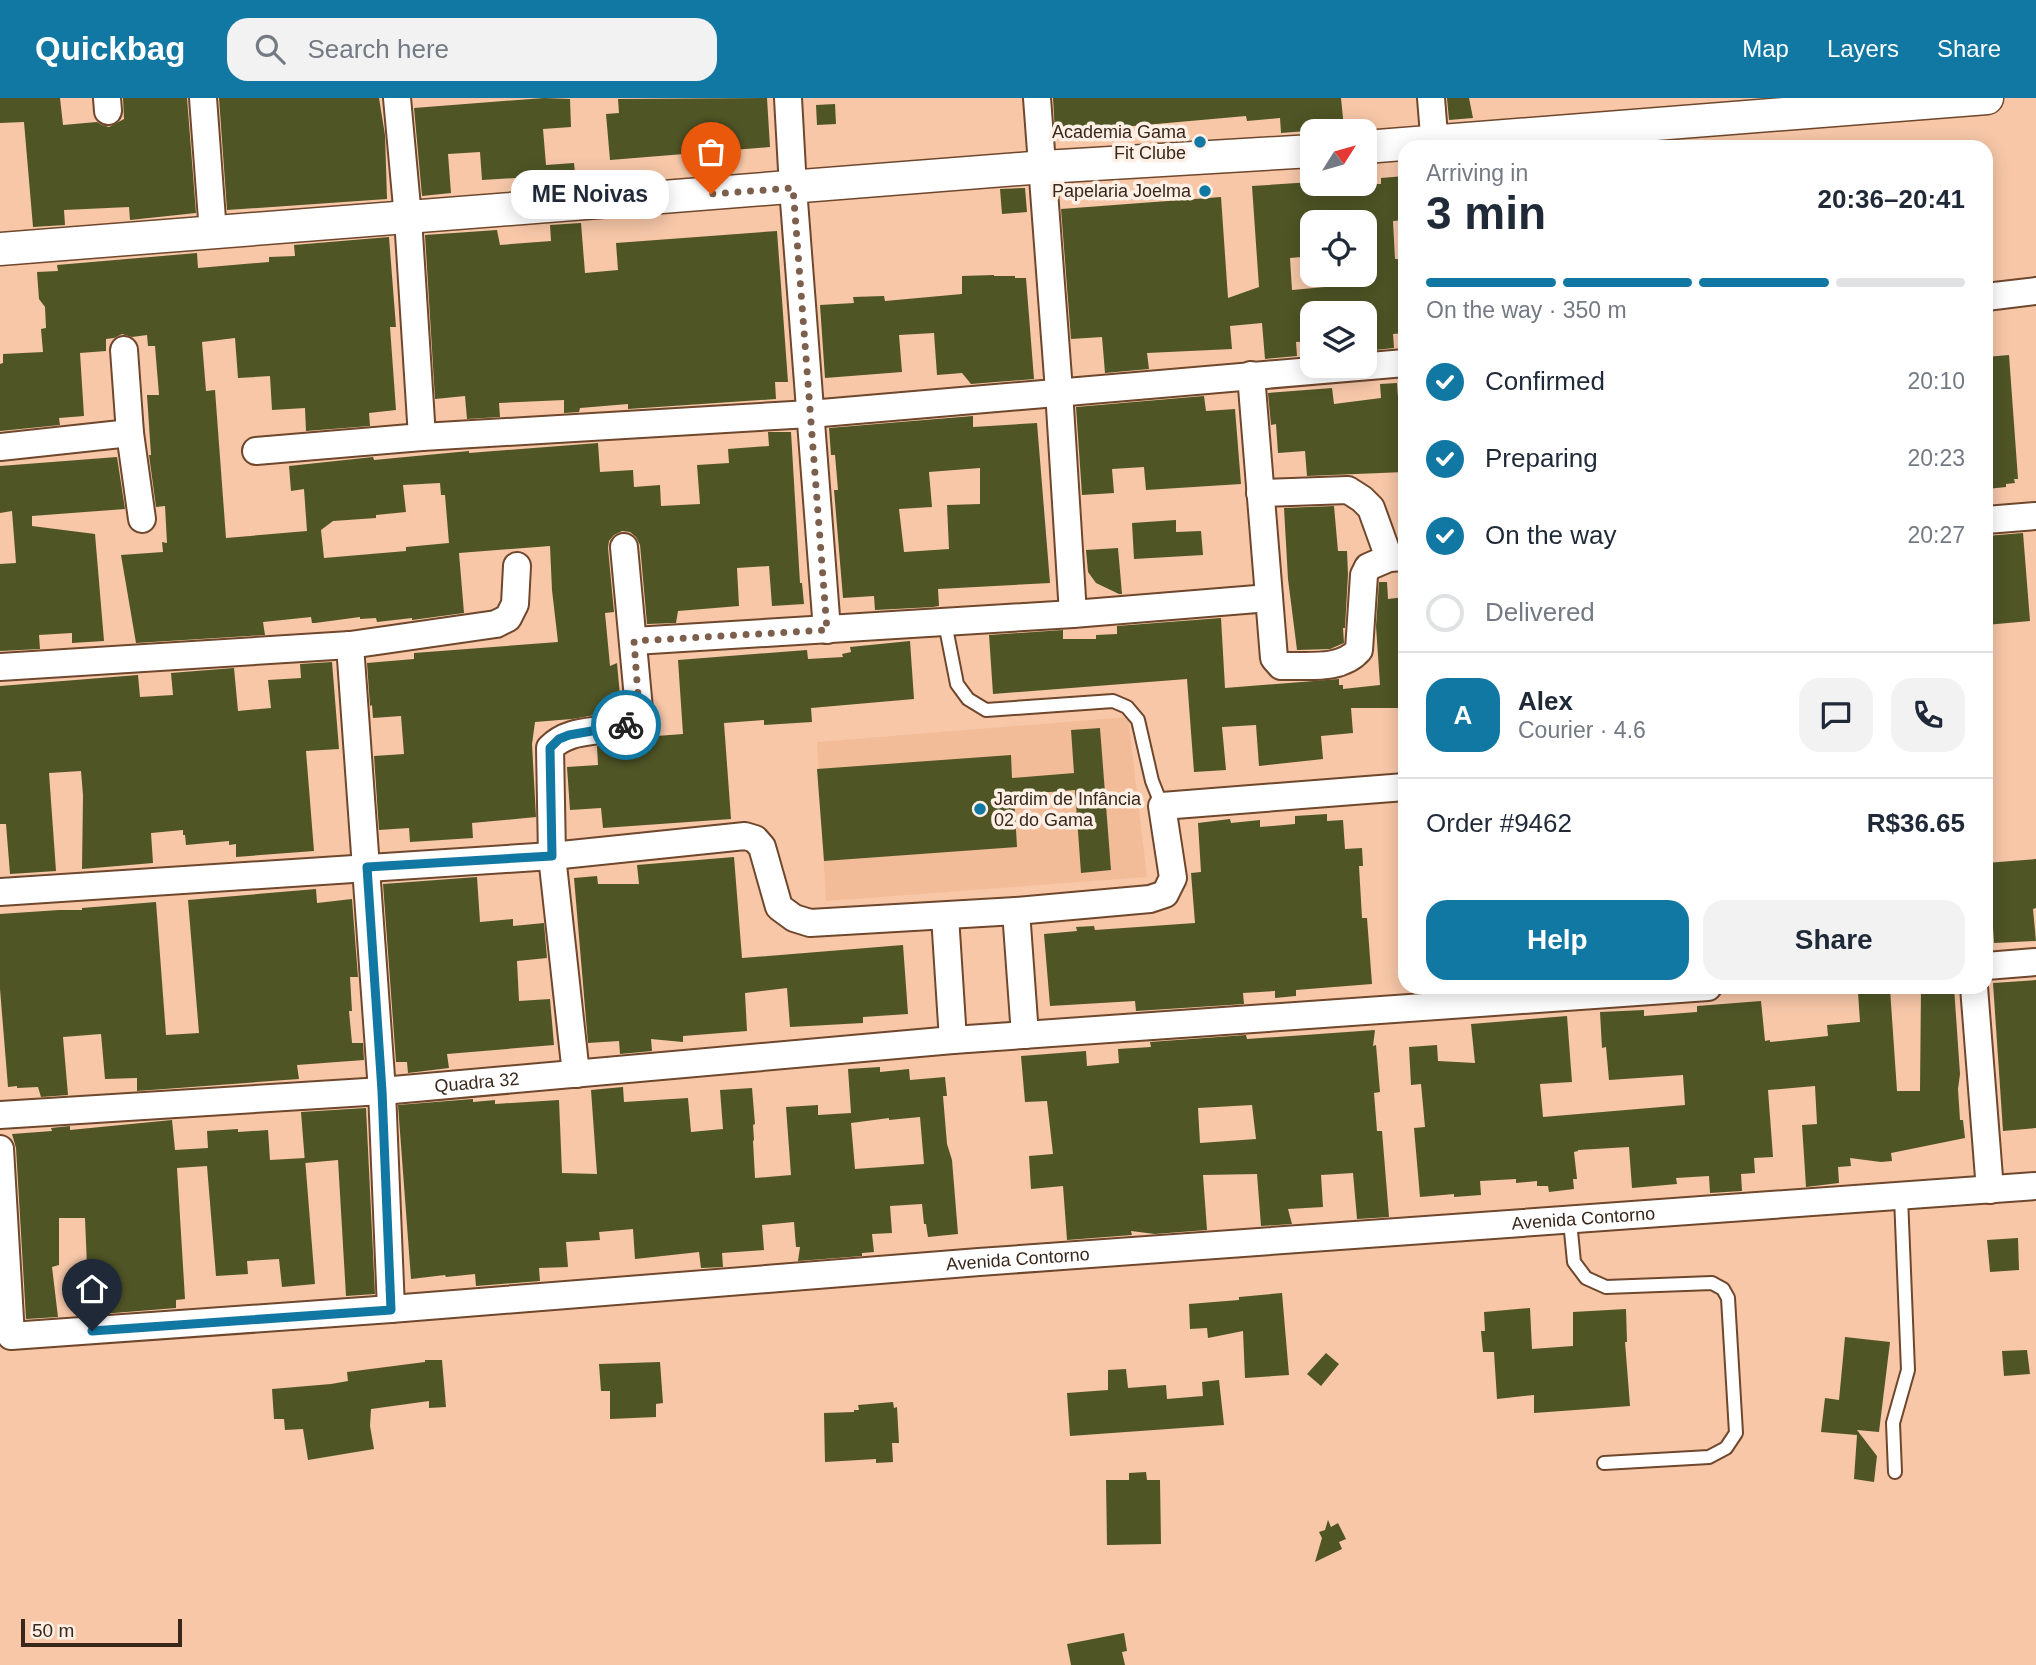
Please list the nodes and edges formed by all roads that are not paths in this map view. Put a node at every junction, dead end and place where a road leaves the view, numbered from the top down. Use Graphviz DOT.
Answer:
graph roads {
  1 [pos="203,98"];
  2 [pos="397,98"];
  3 [pos="788,98"];
  4 [pos="1037,98"];
  5 [pos="1431,98"];
  6 [pos="1987,98"];
  7 [pos="1815,105"];
  8 [pos="1435,140"];
  9 [pos="1482,140"];
  10 [pos="1398,146"];
  11 [pos="1377,147"];
  12 [pos="1300,151"];
  13 [pos="1044,167"];
  14 [pos="793,188"];
  15 [pos="408,218"];
  16 [pos="213,233"];
  17 [pos="0,249"];
  18 [pos="2036,291"];
  19 [pos="1993,296"];
  20 [pos="124,350"];
  21 [pos="1398,364"];
  22 [pos="1251,376"];
  23 [pos="1059,391"];
  24 [pos="810,414"];
  25 [pos="130,433"];
  26 [pos="422,437"];
  27 [pos="0,447"];
  28 [pos="256,451"];
  29 [pos="1260,493"];
  30 [pos="2036,516"];
  31 [pos="142,519"];
  32 [pos="1993,519"];
  33 [pos="624,547"];
  34 [pos="1397,558"];
  35 [pos="517,566"];
  36 [pos="1269,598"];
  37 [pos="1073,614"];
  38 [pos="945,623"];
  39 [pos="827,630"];
  40 [pos="634,641"];
  41 [pos="350,645"];
  42 [pos="0,667"];
  43 [pos="1398,788"];
  44 [pos="1162,807"];
  45 [pos="552,856"];
  46 [pos="367,867"];
  47 [pos="0,892"];
  48 [pos="1016,911"];
  49 [pos="945,916"];
  50 [pos="2036,962"];
  51 [pos="1993,965"];
  52 [pos="1560,994"];
  53 [pos="1975,994"];
  54 [pos="1025,1035"];
  55 [pos="953,1040"];
  56 [pos="576,1074"];
  57 [pos="382,1091"];
  58 [pos="0,1115"];
  59 [pos="0,1149"];
  60 [pos="2036,1186"];
  61 [pos="1990,1190"];
  62 [pos="1901,1197"];
  63 [pos="1570,1221"];
  64 [pos="391,1310"];
  65 [pos="5,1336"];
  66 [pos="1604,1463"];
  67 [pos="1895,1472"];
  1 -- 16 [label="street"];
  2 -- 15 [label="street"];
  3 -- 14 [label="street"];
  4 -- 13 [label="street"];
  5 -- 8 [label="street"];
  6 -- 7 [label="street"];
  7 -- 9 [label="street"];
  10 -- 11 [label="street"];
  12 -- 13 [label="street"];
  13 -- 14 [label="street"];
  13 -- 23 [label="street"];
  14 -- 15 [label="street"];
  14 -- 24 [label="street"];
  15 -- 16 [label="street"];
  15 -- 26 [label="street"];
  16 -- 17 [label="street"];
  18 -- 19 [label="street"];
  20 -- 25 [label="street"];
  21 -- 22 [label="street"];
  22 -- 23 [label="street"];
  22 -- 29 [label="street"];
  23 -- 24 [label="street"];
  23 -- 37 [label="street"];
  24 -- 26 [label="street"];
  24 -- 39 [label="street"];
  25 -- 27 [label="street"];
  25 -- 31 [label="street"];
  26 -- 28 [label="street"];
  29 -- 34 [label="street"];
  29 -- 36 [label="street"];
  30 -- 32 [label="street"];
  33 -- 40 [label="street"];
  34 -- 36 [label="street"];
  35 -- 41 [label="street"];
  36 -- 37 [label="street"];
  37 -- 38 [label="street"];
  38 -- 39 [label="street"];
  38 -- 44 [label="lane"];
  39 -- 40 [label="street"];
  40 -- 45 [label="street"];
  41 -- 42 [label="street"];
  41 -- 46 [label="street"];
  43 -- 44 [label="street"];
  44 -- 48 [label="street"];
  45 -- 46 [label="street"];
  45 -- 49 [label="street"];
  45 -- 56 [label="street"];
  46 -- 47 [label="street"];
  46 -- 57 [label="street"];
  48 -- 49 [label="street"];
  48 -- 54 [label="street"];
  49 -- 55 [label="street"];
  50 -- 51 [label="street"];
  52 -- 54 [label="street, Quadra 32"];
  53 -- 61 [label="street"];
  54 -- 55 [label="street, Quadra 32"];
  55 -- 56 [label="street, Quadra 32"];
  56 -- 57 [label="street, Quadra 32"];
  57 -- 58 [label="street, Quadra 32"];
  57 -- 64 [label="street"];
  59 -- 65 [label="street"];
  60 -- 61 [label="street, Avenida Contorno"];
  61 -- 62 [label="street, Avenida Contorno"];
  62 -- 63 [label="street, Avenida Contorno"];
  62 -- 67 [label="lane"];
  63 -- 64 [label="street, Avenida Contorno"];
  63 -- 66 [label="lane"];
  64 -- 65 [label="street, Avenida Contorno"];
}
